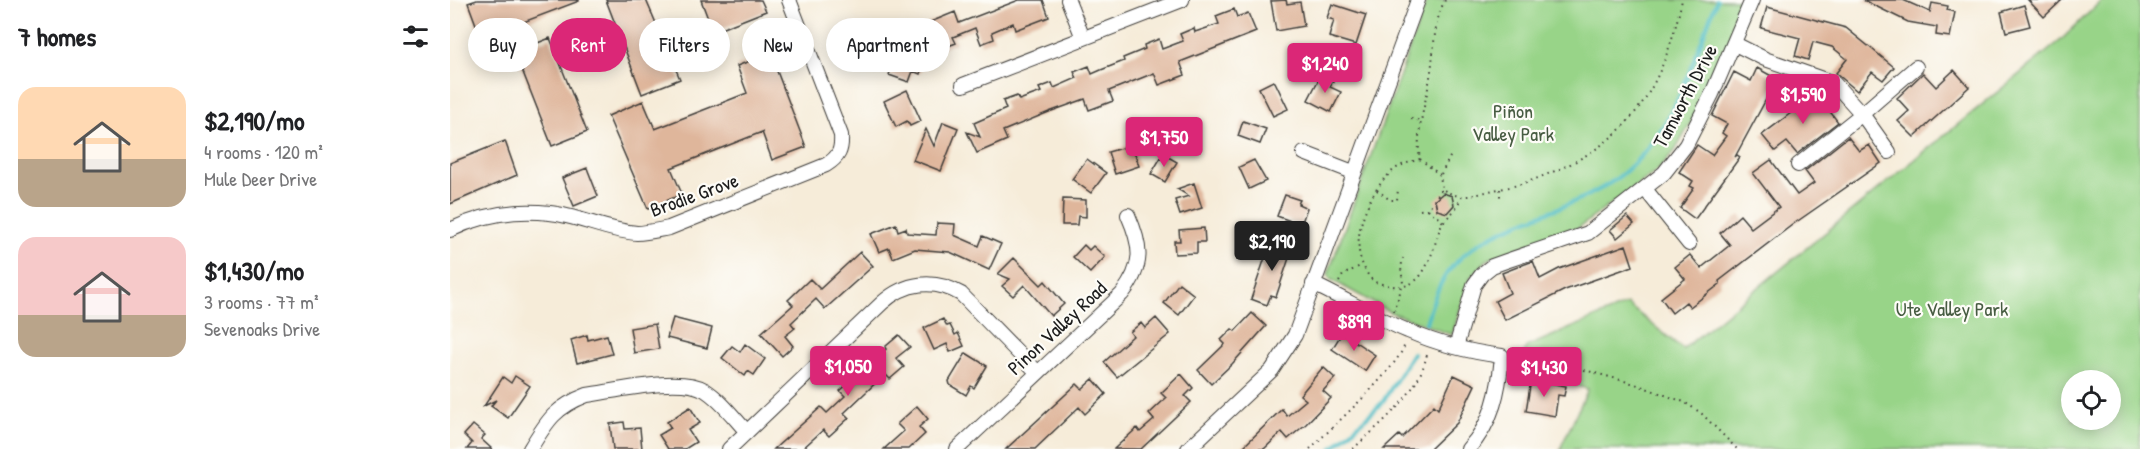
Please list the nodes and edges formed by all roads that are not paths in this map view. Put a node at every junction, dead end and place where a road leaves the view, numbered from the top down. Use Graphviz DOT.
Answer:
graph roads {
  1 [pos="789,0"];
  2 [pos="1068,0"];
  3 [pos="1182,0"];
  4 [pos="1402,0"];
  5 [pos="1752,0"];
  6 [pos="1417,3"];
  7 [pos="1083,38"];
  8 [pos="1735,44"];
  9 [pos="1916,67"];
  10 [pos="963,85"];
  11 [pos="1862,114"];
  12 [pos="1889,152"];
  13 [pos="1304,153"];
  14 [pos="1798,165"];
  15 [pos="1353,172"];
  16 [pos="1645,189"];
  17 [pos="1128,215"];
  18 [pos="450,230"];
  19 [pos="1689,244"];
  20 [pos="1312,284"];
  21 [pos="1456,347"];
  22 [pos="1038,373"];
  23 [pos="747,432"];
  24 [pos="530,449"];
  25 [pos="729,449"];
  26 [pos="957,449"];
  27 [pos="1188,449"];
  28 [pos="1468,449"];
  1 -- 18 [label="street, Brodie Grove"];
  2 -- 7 [label="street"];
  3 -- 7 [label="street"];
  4 -- 6 [label="street"];
  5 -- 8 [label="street, Tamworth Drive"];
  6 -- 15 [label="street"];
  7 -- 10 [label="street"];
  8 -- 11 [label="street"];
  8 -- 16 [label="street, Tamworth Drive"];
  9 -- 11 [label="street"];
  11 -- 12 [label="street"];
  11 -- 14 [label="street"];
  13 -- 15 [label="street"];
  15 -- 20 [label="street"];
  16 -- 19 [label="street"];
  16 -- 21 [label="street, Tamworth Drive"];
  17 -- 22 [label="street, Pinon Valley Road"];
  20 -- 21 [label="street"];
  20 -- 27 [label="street"];
  21 -- 28 [label="street"];
  22 -- 23 [label="street"];
  22 -- 26 [label="street, Pinon Valley Road"];
  23 -- 24 [label="street"];
  23 -- 25 [label="street"];
}
